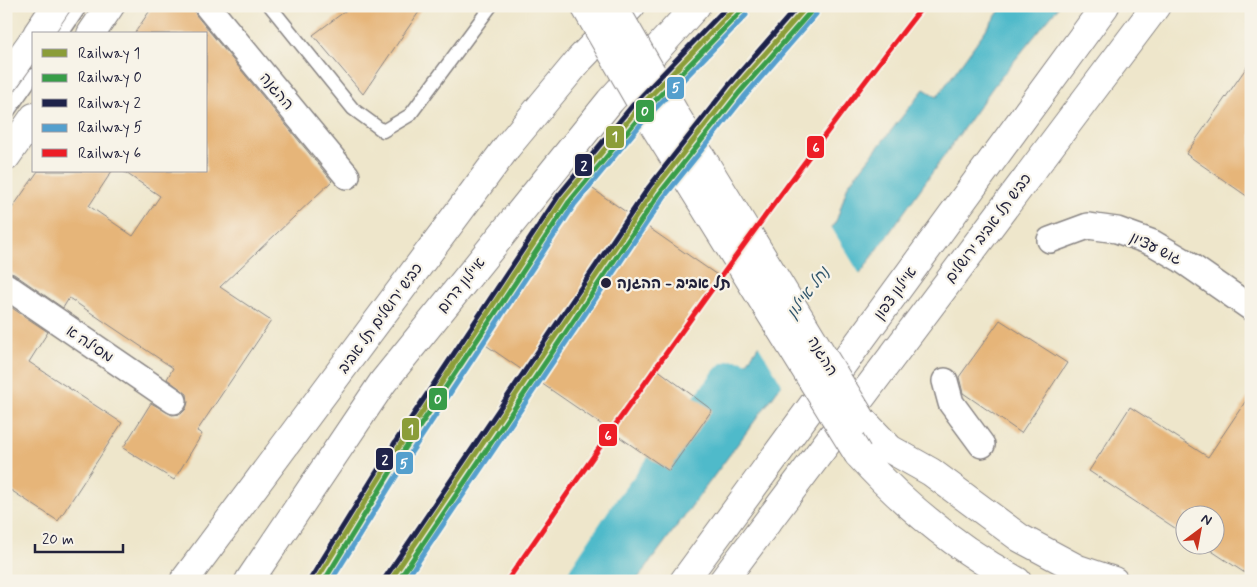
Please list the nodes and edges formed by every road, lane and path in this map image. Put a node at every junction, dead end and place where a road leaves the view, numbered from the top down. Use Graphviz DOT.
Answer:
graph roads {
  1 [pos="56,6"];
  2 [pos="81,6"];
  3 [pos="110,6"];
  4 [pos="207,6"];
  5 [pos="270,6"];
  6 [pos="490,6"];
  7 [pos="585,6"];
  8 [pos="612,6"];
  9 [pos="631,6"];
  10 [pos="696,6"];
  11 [pos="1105,6"];
  12 [pos="1156,6"];
  13 [pos="38,32"];
  14 [pos="63,32"];
  15 [pos="92,32"];
  16 [pos="32,42"];
  17 [pos="6,78"];
  18 [pos="32,78"];
  19 [pos="6,115"];
  20 [pos="32,120"];
  21 [pos="6,157"];
  22 [pos="348,176"];
  23 [pos="1050,240"];
  24 [pos="6,286"];
  25 [pos="1251,308"];
  26 [pos="945,381"];
  27 [pos="174,401"];
  28 [pos="982,445"];
  29 [pos="184,581"];
  30 [pos="249,581"];
  31 [pos="684,581"];
  32 [pos="722,581"];
  33 [pos="1017,581"];
  34 [pos="1114,581"];
  1 -- 13 [label="main road"];
  2 -- 14 [label="lane"];
  3 -- 15 [label="main road"];
  4 -- 22 [label="street, ההגנה"];
  5 -- 6 [label="lane"];
  7 -- 33 [label="main road, ההגנה, bridge"];
  8 -- 34 [label="main road, ההגנה, bridge"];
  9 -- 29 [label="main road, כביש ירושלים תל אביב"];
  10 -- 30 [label="main road, איילון דרום"];
  11 -- 31 [label="main road, איילון צפון"];
  12 -- 32 [label="main road, כביש תל אביב ירושלים"];
  16 -- 17 [label="main road"];
  18 -- 19 [label="lane"];
  20 -- 21 [label="main road"];
  23 -- 25 [label="street, גוש עציון"];
  24 -- 27 [label="street, מסילה א"];
  26 -- 28 [label="street"];
}
